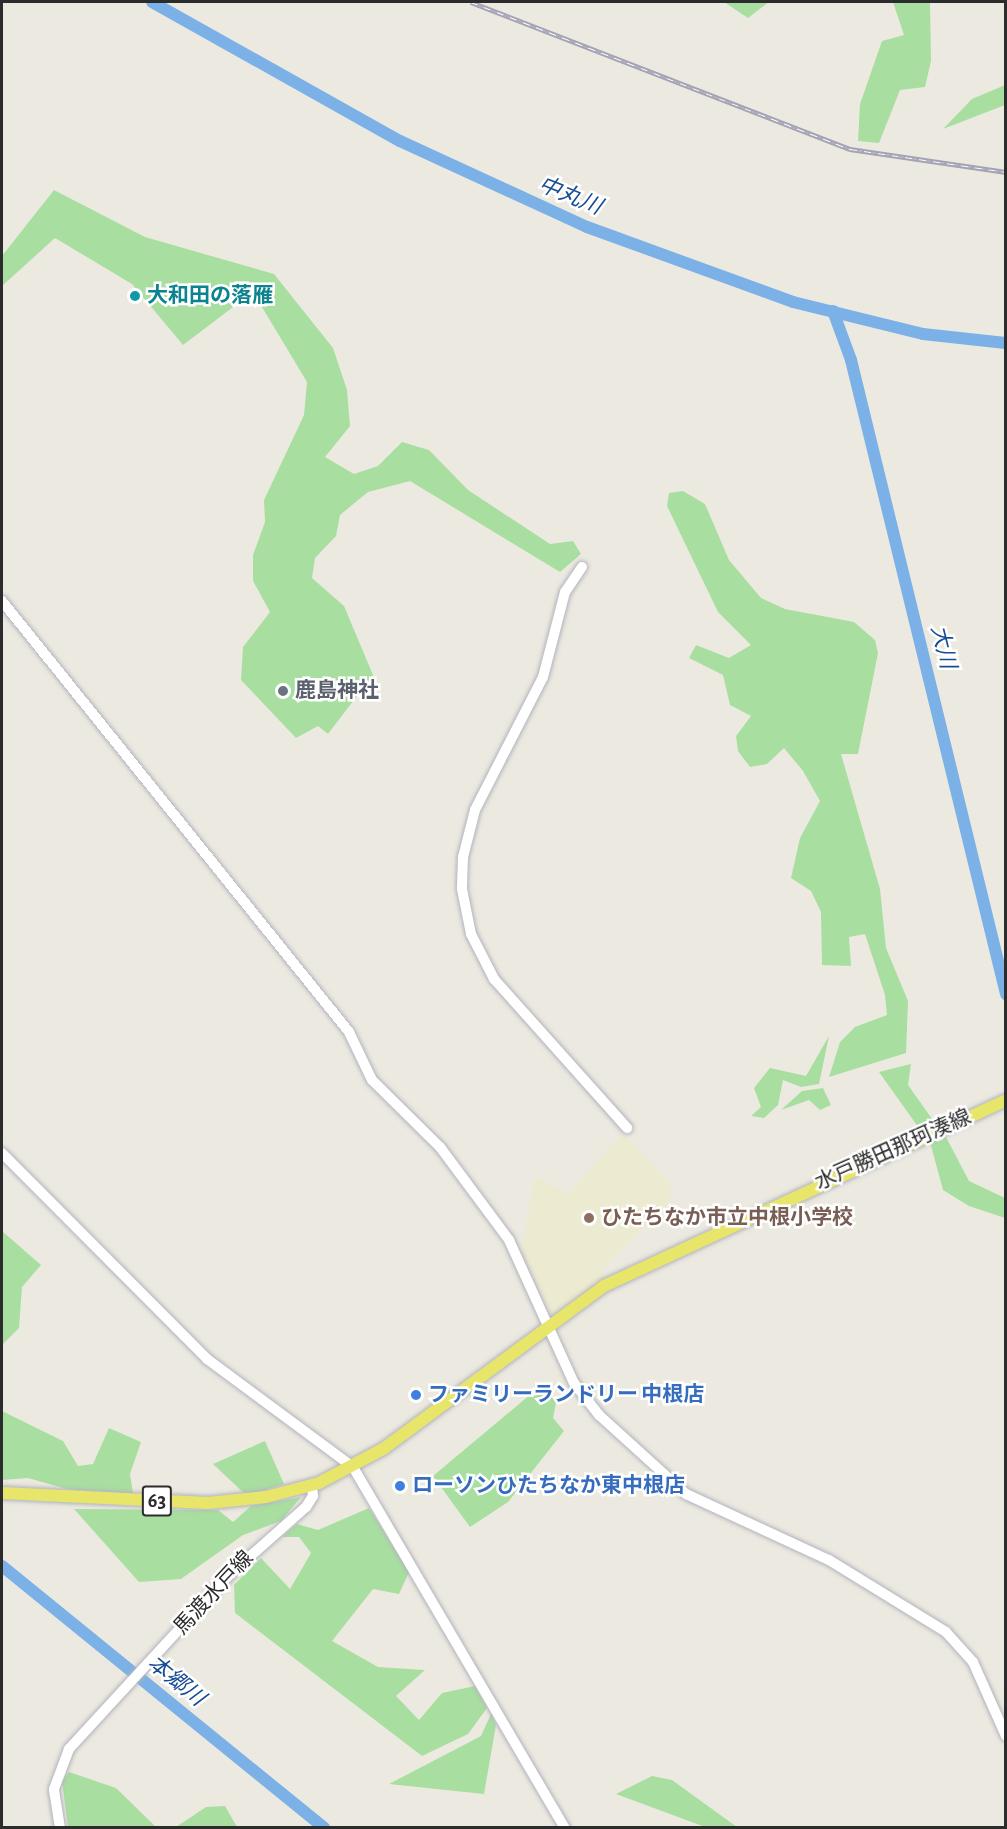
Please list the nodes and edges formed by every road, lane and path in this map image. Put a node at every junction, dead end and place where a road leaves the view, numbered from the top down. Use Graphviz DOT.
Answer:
graph roads {
  1 [pos="582,567"];
  2 [pos="2,601"];
  3 [pos="1005,1100"];
  4 [pos="627,1128"];
  5 [pos="2,1152"];
  6 [pos="550,1327"];
  7 [pos="353,1467"];
  8 [pos="312,1485"];
  9 [pos="2,1493"];
  10 [pos="1005,1736"];
  11 [pos="60,1827"];
  12 [pos="565,1827"];
  1 -- 4 [label="street"];
  2 -- 6 [label="street"];
  3 -- 6 [label="main road, 水戸勝田那珂湊線 / 63"];
  5 -- 7 [label="street"];
  6 -- 7 [label="main road, 水戸勝田那珂湊線 / 63"];
  6 -- 10 [label="street"];
  7 -- 8 [label="main road, 水戸勝田那珂湊線 / 63"];
  7 -- 12 [label="street"];
  8 -- 9 [label="main road, 水戸勝田那珂湊線 / 63"];
  8 -- 11 [label="street, 馬渡水戸線"];
}
